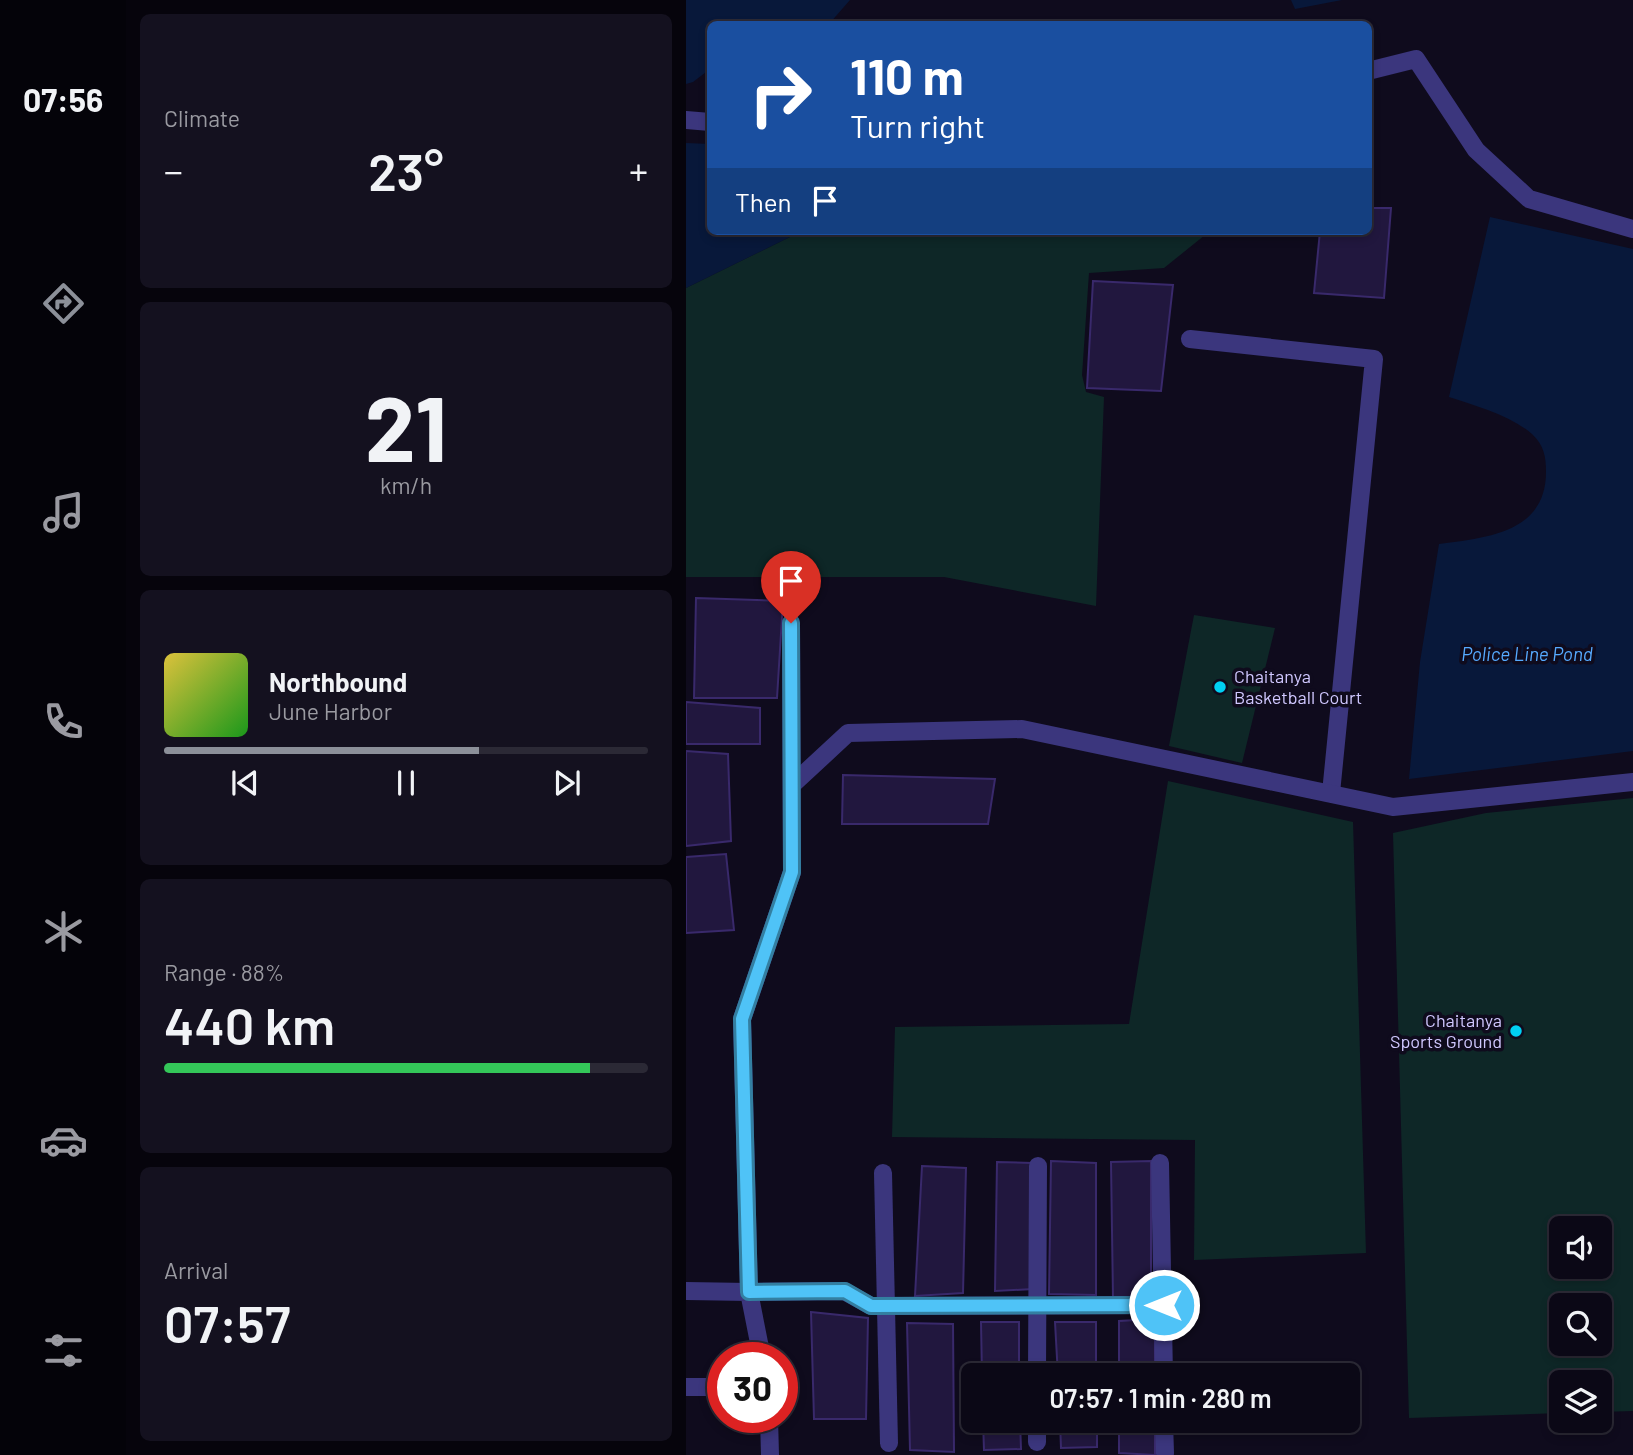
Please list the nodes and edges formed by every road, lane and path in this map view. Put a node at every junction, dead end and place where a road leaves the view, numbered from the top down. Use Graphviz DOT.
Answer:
graph roads {
  1 [pos="1372,70"];
  2 [pos="686,120"];
  3 [pos="707,121"];
  4 [pos="1633,229"];
  5 [pos="1190,339"];
  6 [pos="791,623"];
  7 [pos="1633,782"];
  8 [pos="792,785"];
  9 [pos="1331,793"];
  10 [pos="1160,1163"];
  11 [pos="1038,1166"];
  12 [pos="883,1173"];
  13 [pos="686,1292"];
  14 [pos="749,1292"];
  15 [pos="1164,1305"];
  16 [pos="885,1306"];
  17 [pos="1037,1306"];
  18 [pos="759,1342"];
  19 [pos="1037,1363"];
  20 [pos="1164,1363"];
  21 [pos="686,1387"];
  22 [pos="707,1387"];
  23 [pos="769,1433"];
  24 [pos="1037,1433"];
  25 [pos="1164,1433"];
  26 [pos="1037,1442"];
  27 [pos="890,1443"];
  28 [pos="1165,1452"];
  29 [pos="770,1455"];
  1 -- 4 [label="street"];
  2 -- 3 [label="street"];
  5 -- 9 [label="street"];
  6 -- 8 [label="street"];
  7 -- 9 [label="street"];
  8 -- 9 [label="street"];
  8 -- 14 [label="street"];
  10 -- 15 [label="street"];
  11 -- 17 [label="street"];
  12 -- 16 [label="street"];
  13 -- 14 [label="street"];
  14 -- 16 [label="street"];
  14 -- 18 [label="street"];
  15 -- 17 [label="street"];
  15 -- 20 [label="street"];
  16 -- 17 [label="street"];
  16 -- 27 [label="street"];
  17 -- 19 [label="street"];
  21 -- 22 [label="street"];
  23 -- 29 [label="street"];
  24 -- 26 [label="street"];
  25 -- 28 [label="street"];
}
